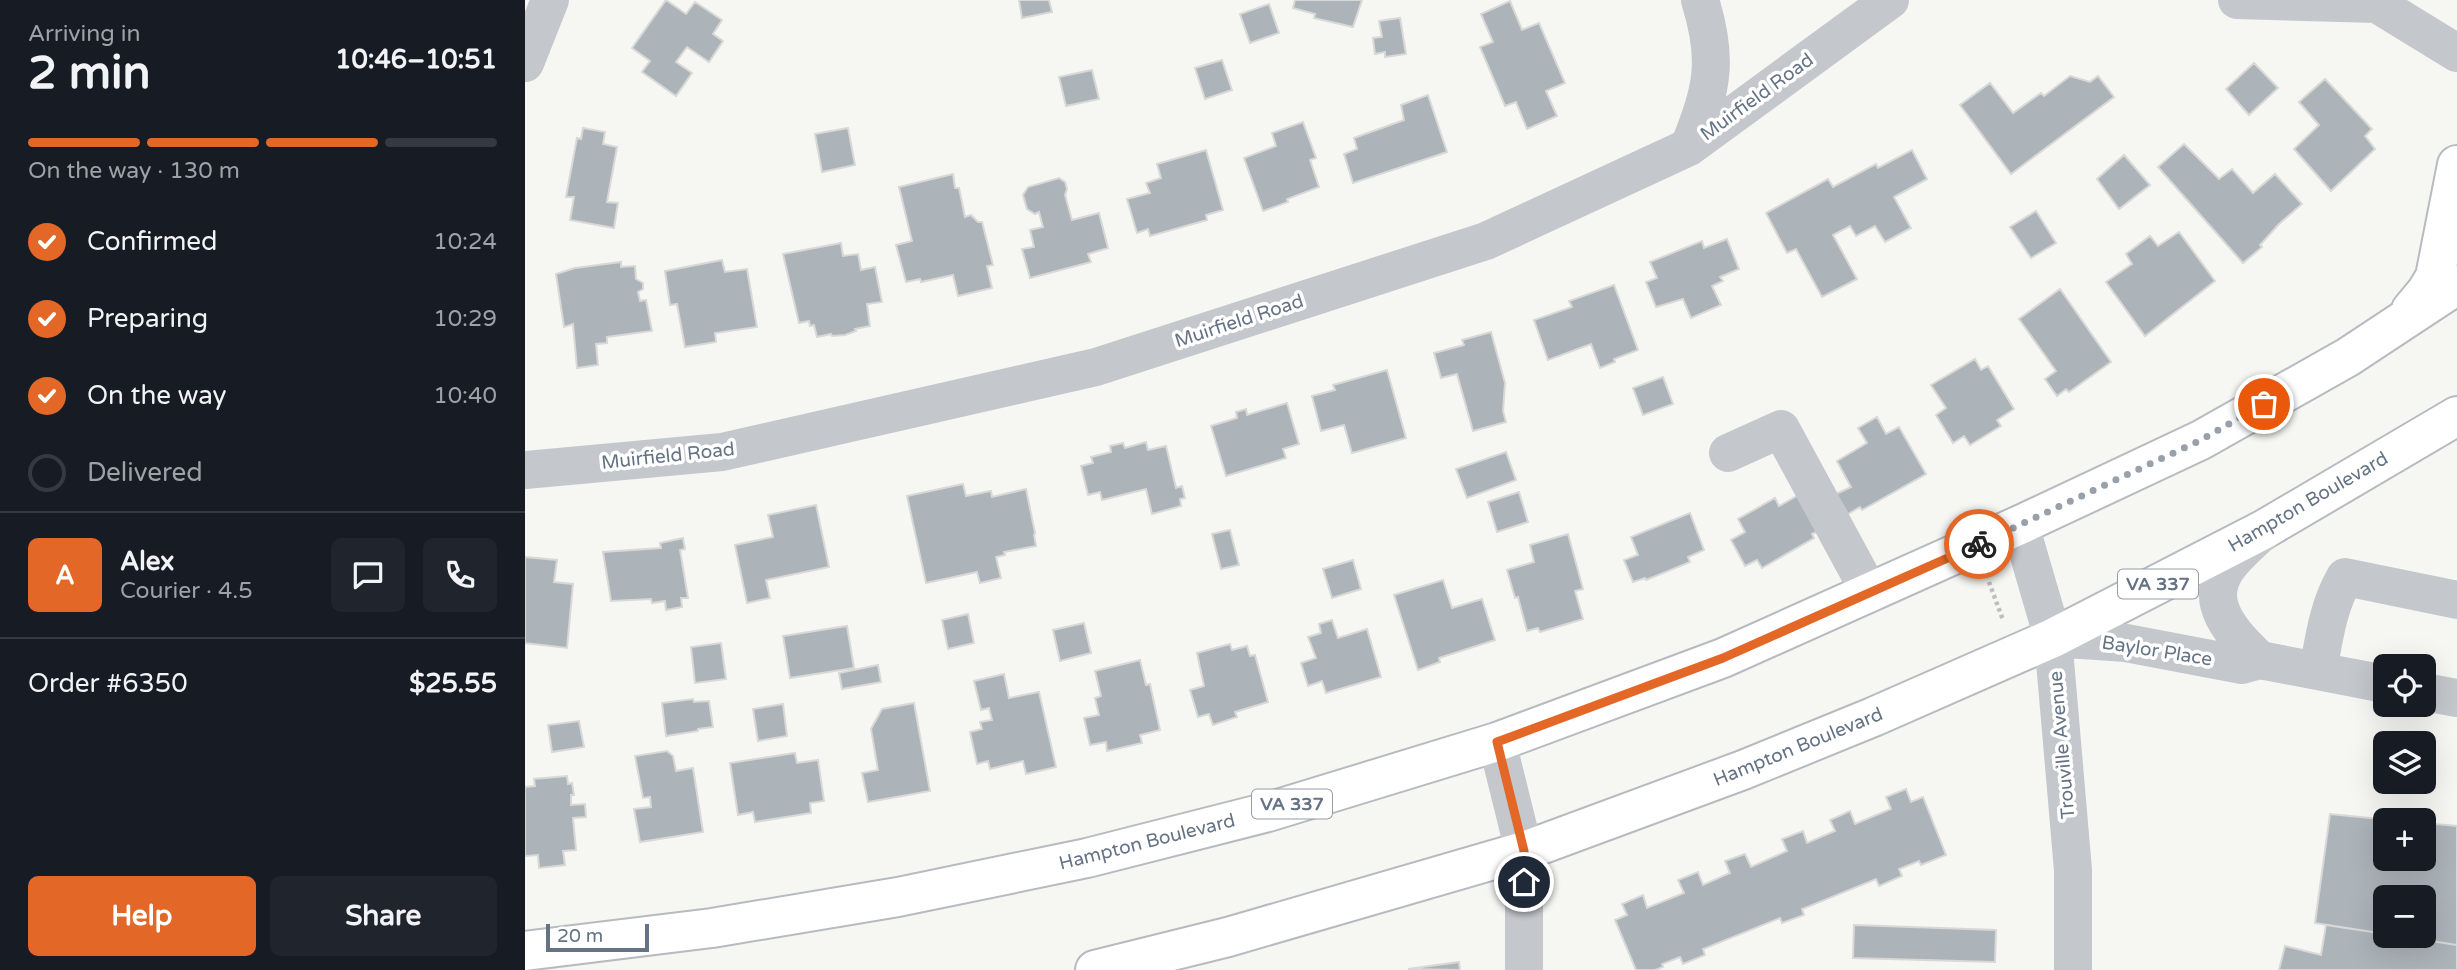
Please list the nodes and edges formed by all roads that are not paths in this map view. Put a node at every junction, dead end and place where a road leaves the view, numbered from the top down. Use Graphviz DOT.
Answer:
graph roads {
  1 [pos="550,0"];
  2 [pos="1700,0"];
  3 [pos="1890,0"];
  4 [pos="2237,0"];
  5 [pos="2457,53"];
  6 [pos="525,63"];
  7 [pos="1689,147"];
  8 [pos="2457,165"];
  9 [pos="2457,285"];
  10 [pos="2403,321"];
  11 [pos="2457,416"];
  12 [pos="1728,453"];
  13 [pos="525,470"];
  14 [pos="2020,525"];
  15 [pos="2263,530"];
  16 [pos="1870,593"];
  17 [pos="2457,600"];
  18 [pos="2053,638"];
  19 [pos="2260,660"];
  20 [pos="2318,671"];
  21 [pos="2373,682"];
  22 [pos="2436,694"];
  23 [pos="2457,698"];
  24 [pos="1497,742"];
  25 [pos="1524,851"];
  26 [pos="525,951"];
  27 [pos="1095,970"];
  28 [pos="1524,970"];
  29 [pos="2073,970"];
  1 -- 6 [label="street"];
  2 -- 7 [label="street"];
  3 -- 7 [label="street, Muirfield Road"];
  4 -- 5 [label="street"];
  7 -- 13 [label="street, Muirfield Road"];
  8 -- 10 [label="main road"];
  9 -- 10 [label="main road, Hampton Boulevard / VA 337"];
  10 -- 14 [label="main road, Hampton Boulevard / VA 337"];
  11 -- 15 [label="main road, Hampton Boulevard / VA 337"];
  12 -- 16 [label="street"];
  14 -- 16 [label="main road, Hampton Boulevard / VA 337"];
  14 -- 18 [label="street, Trouville Avenue"];
  15 -- 18 [label="main road, Hampton Boulevard / VA 337"];
  15 -- 19 [label="street, Baylor Place"];
  16 -- 24 [label="main road, Hampton Boulevard / VA 337"];
  17 -- 20 [label="street"];
  18 -- 19 [label="street, Baylor Place"];
  18 -- 25 [label="main road, Hampton Boulevard / VA 337"];
  18 -- 29 [label="street, Trouville Avenue"];
  19 -- 20 [label="street, Baylor Place"];
  20 -- 21 [label="street, Baylor Place"];
  22 -- 23 [label="street"];
  24 -- 25 [label="street"];
  24 -- 26 [label="main road, Hampton Boulevard / VA 337"];
  25 -- 27 [label="main road, Hampton Boulevard / VA 337"];
  25 -- 28 [label="street"];
}
